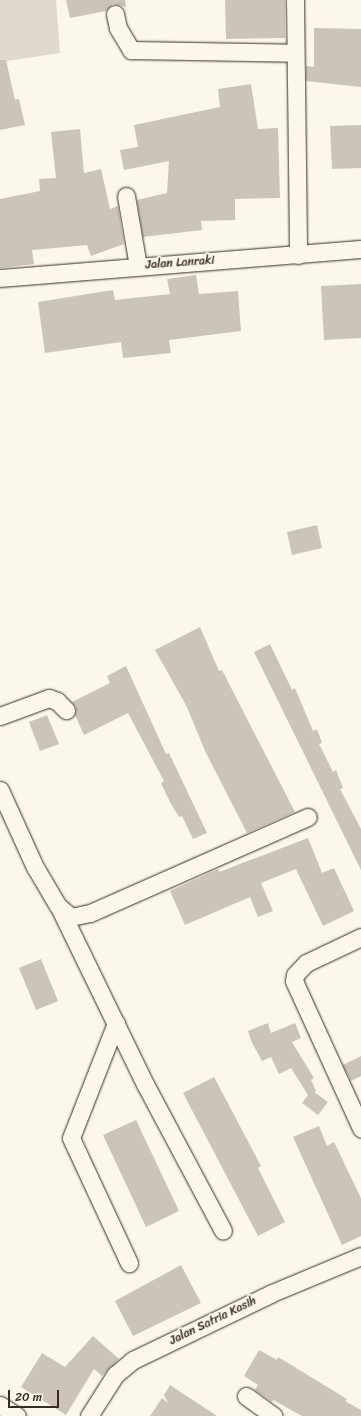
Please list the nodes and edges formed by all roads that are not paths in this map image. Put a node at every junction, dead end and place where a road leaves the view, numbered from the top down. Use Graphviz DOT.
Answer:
graph roads {
  1 [pos="295,0"];
  2 [pos="115,14"];
  3 [pos="295,53"];
  4 [pos="126,196"];
  5 [pos="361,249"];
  6 [pos="298,255"];
  7 [pos="138,266"];
  8 [pos="0,278"];
  9 [pos="66,710"];
  10 [pos="0,716"];
  11 [pos="0,790"];
  12 [pos="308,817"];
  13 [pos="58,906"];
  14 [pos="361,937"];
  15 [pos="116,1023"];
  16 [pos="361,1128"];
  17 [pos="223,1231"];
  18 [pos="361,1256"];
  19 [pos="129,1263"];
  20 [pos="246,1396"];
  21 [pos="0,1405"];
  22 [pos="17,1416"];
  23 [pos="89,1416"];
  24 [pos="274,1416"];
  1 -- 3 [label="street"];
  2 -- 3 [label="street"];
  3 -- 6 [label="street"];
  4 -- 7 [label="street"];
  5 -- 6 [label="street, Jalan Lanraki"];
  6 -- 7 [label="street, Jalan Lanraki"];
  7 -- 8 [label="street, Jalan Lanraki"];
  9 -- 10 [label="street"];
  11 -- 13 [label="street"];
  12 -- 13 [label="street"];
  13 -- 15 [label="street"];
  14 -- 16 [label="street"];
  15 -- 17 [label="street"];
  15 -- 19 [label="street"];
  18 -- 23 [label="street, Jalan Satria Kasih"];
  20 -- 24 [label="street"];
  21 -- 22 [label="street"];
}
